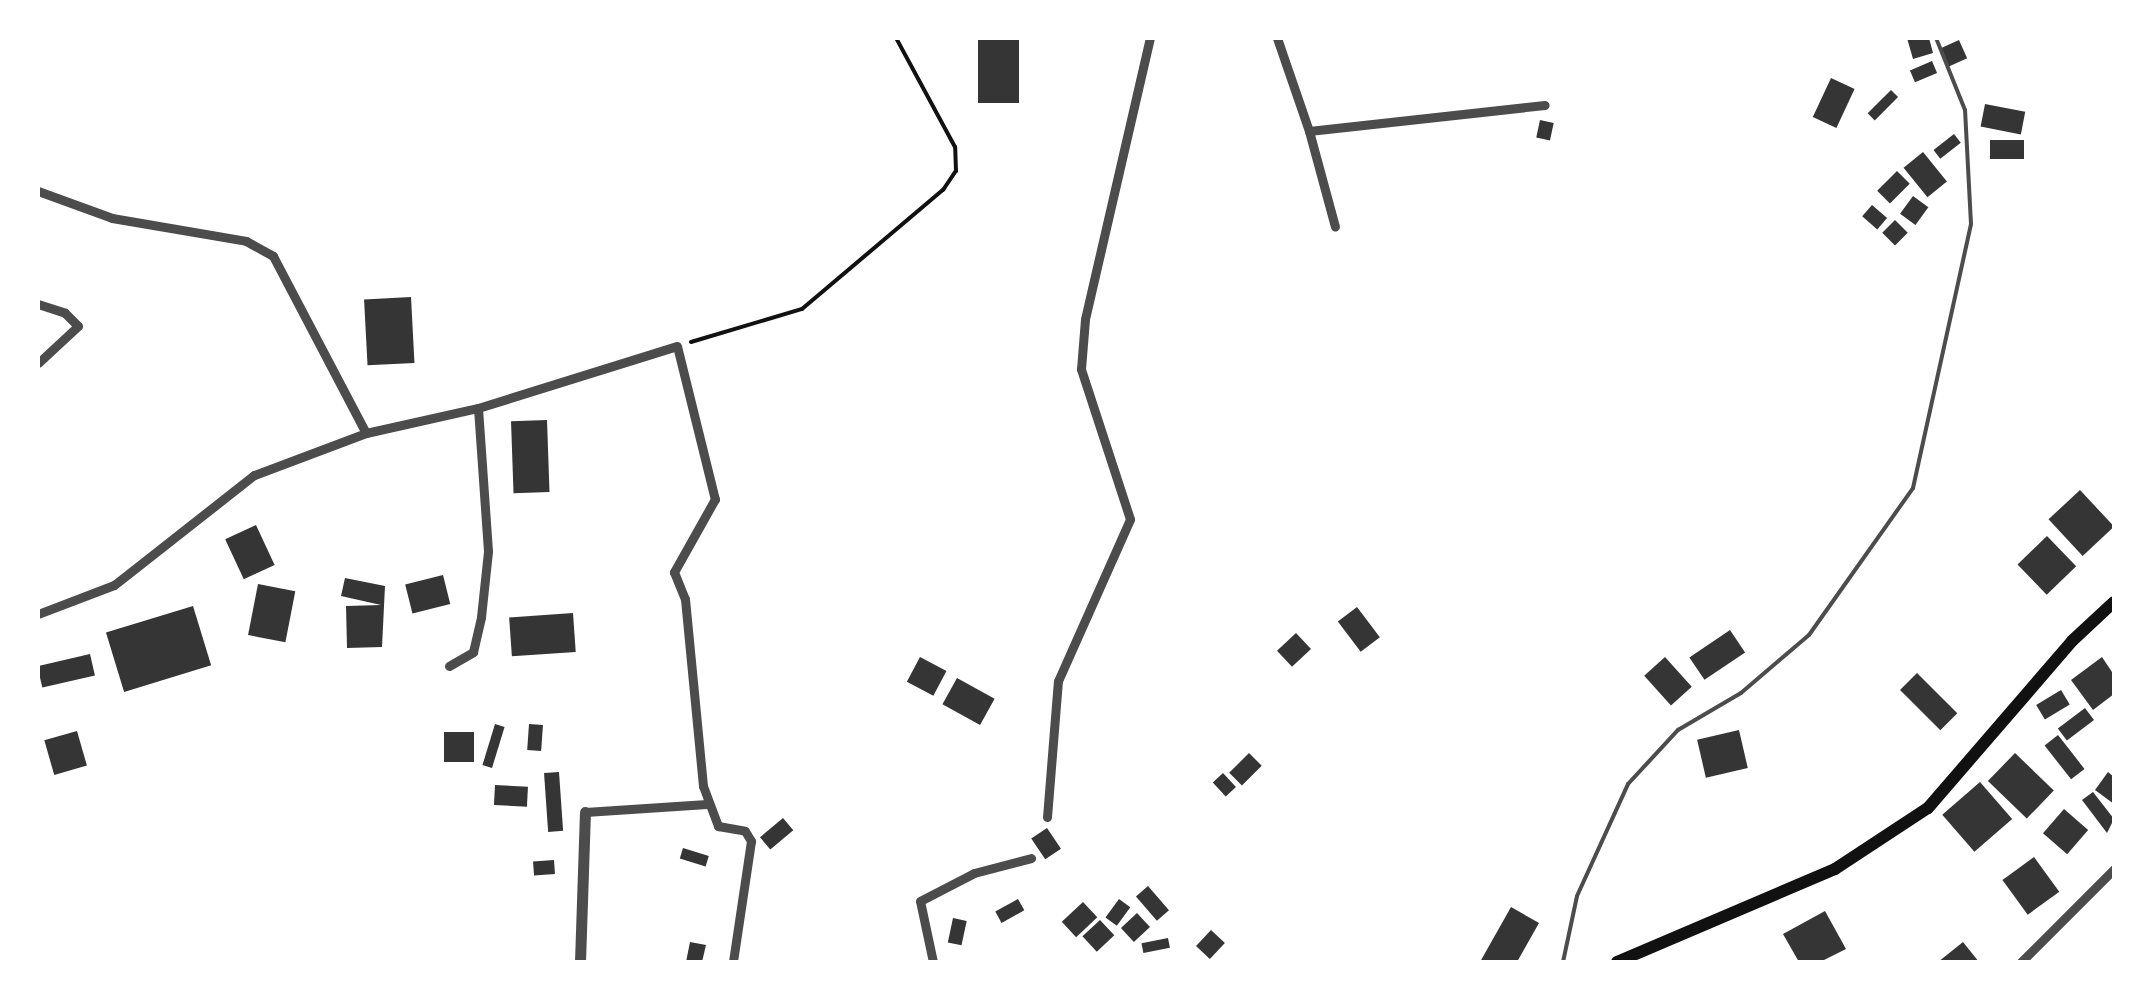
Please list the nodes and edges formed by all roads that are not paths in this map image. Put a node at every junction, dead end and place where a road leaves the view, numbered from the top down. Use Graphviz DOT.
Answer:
graph roads {
  1 [pos="1150,38"];
  2 [pos="1277,38"];
  3 [pos="1936,38"];
  4 [pos="1545,105"];
  5 [pos="1309,132"];
  6 [pos="38,191"];
  7 [pos="1335,227"];
  8 [pos="38,304"];
  9 [pos="38,363"];
  10 [pos="478,408"];
  11 [pos="366,433"];
  12 [pos="2114,602"];
  13 [pos="38,614"];
  14 [pos="449,666"];
  15 [pos="708,804"];
  16 [pos="585,812"];
  17 [pos="1047,817"];
  18 [pos="1031,858"];
  19 [pos="2114,870"];
  20 [pos="1642,956"];
  21 [pos="580,962"];
  22 [pos="733,962"];
  23 [pos="933,962"];
  24 [pos="1563,962"];
  25 [pos="1617,962"];
  26 [pos="2021,962"];
  1 -- 17 [label="street"];
  2 -- 5 [label="street"];
  3 -- 24 [label="lane"];
  4 -- 5 [label="street"];
  5 -- 7 [label="street"];
  6 -- 11 [label="street"];
  8 -- 9 [label="street"];
  10 -- 11 [label="street"];
  10 -- 14 [label="street"];
  10 -- 15 [label="street"];
  11 -- 13 [label="street"];
  12 -- 20 [label="main road"];
  15 -- 16 [label="street"];
  15 -- 22 [label="street"];
  16 -- 21 [label="street"];
  18 -- 23 [label="street"];
  19 -- 26 [label="street"];
  20 -- 25 [label="main road"];
}
